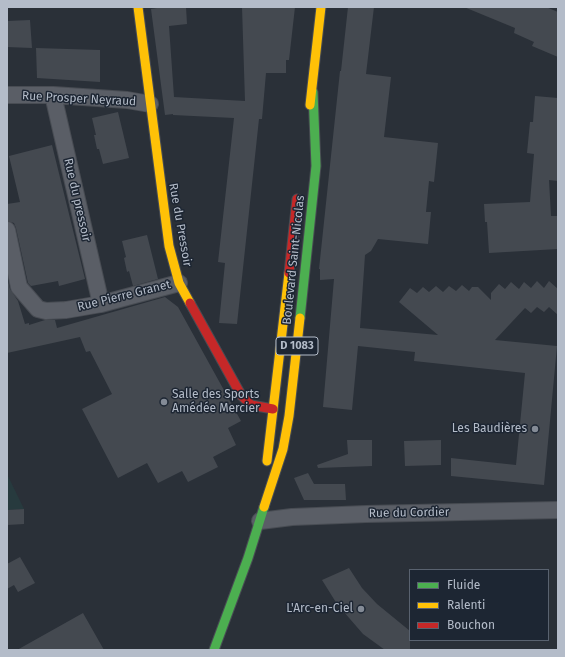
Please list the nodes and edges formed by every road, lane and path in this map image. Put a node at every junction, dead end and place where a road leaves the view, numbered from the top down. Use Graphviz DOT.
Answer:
graph roads {
  1 [pos="138,7"];
  2 [pos="321,7"];
  3 [pos="313,92"];
  4 [pos="7,95"];
  5 [pos="53,95"];
  6 [pos="150,104"];
  7 [pos="305,137"];
  8 [pos="298,191"];
  9 [pos="7,230"];
  10 [pos="179,283"];
  11 [pos="101,304"];
  12 [pos="273,410"];
  13 [pos="558,510"];
  14 [pos="260,521"];
  15 [pos="214,650"];
  1 -- 6 [label="main road, Rue du Pressoir"];
  2 -- 3 [label="main road, Boulevard Saint-Nicolas / D 1083"];
  3 -- 7 [label="main road, Boulevard Saint-Nicolas / D 1083"];
  3 -- 14 [label="main road, Boulevard Saint-Nicolas / D 1083"];
  4 -- 5 [label="street, Rue Prosper Neyraud"];
  5 -- 6 [label="street, Rue Prosper Neyraud"];
  5 -- 11 [label="street, Rue du pressoir"];
  6 -- 10 [label="main road, Rue du Pressoir"];
  8 -- 12 [label="main road, Boulevard Saint-Nicolas / D 1083"];
  9 -- 11 [label="street, Rue Pierre Granet"];
  10 -- 11 [label="street, Rue Pierre Granet"];
  10 -- 12 [label="main road, Rue du Pressoir"];
  12 -- 14 [label="main road, Boulevard Saint-Nicolas / D 1083"];
  13 -- 14 [label="street, Rue du Cordier"];
  14 -- 15 [label="main road, Boulevard Saint-Nicolas / D 1083"];
}
